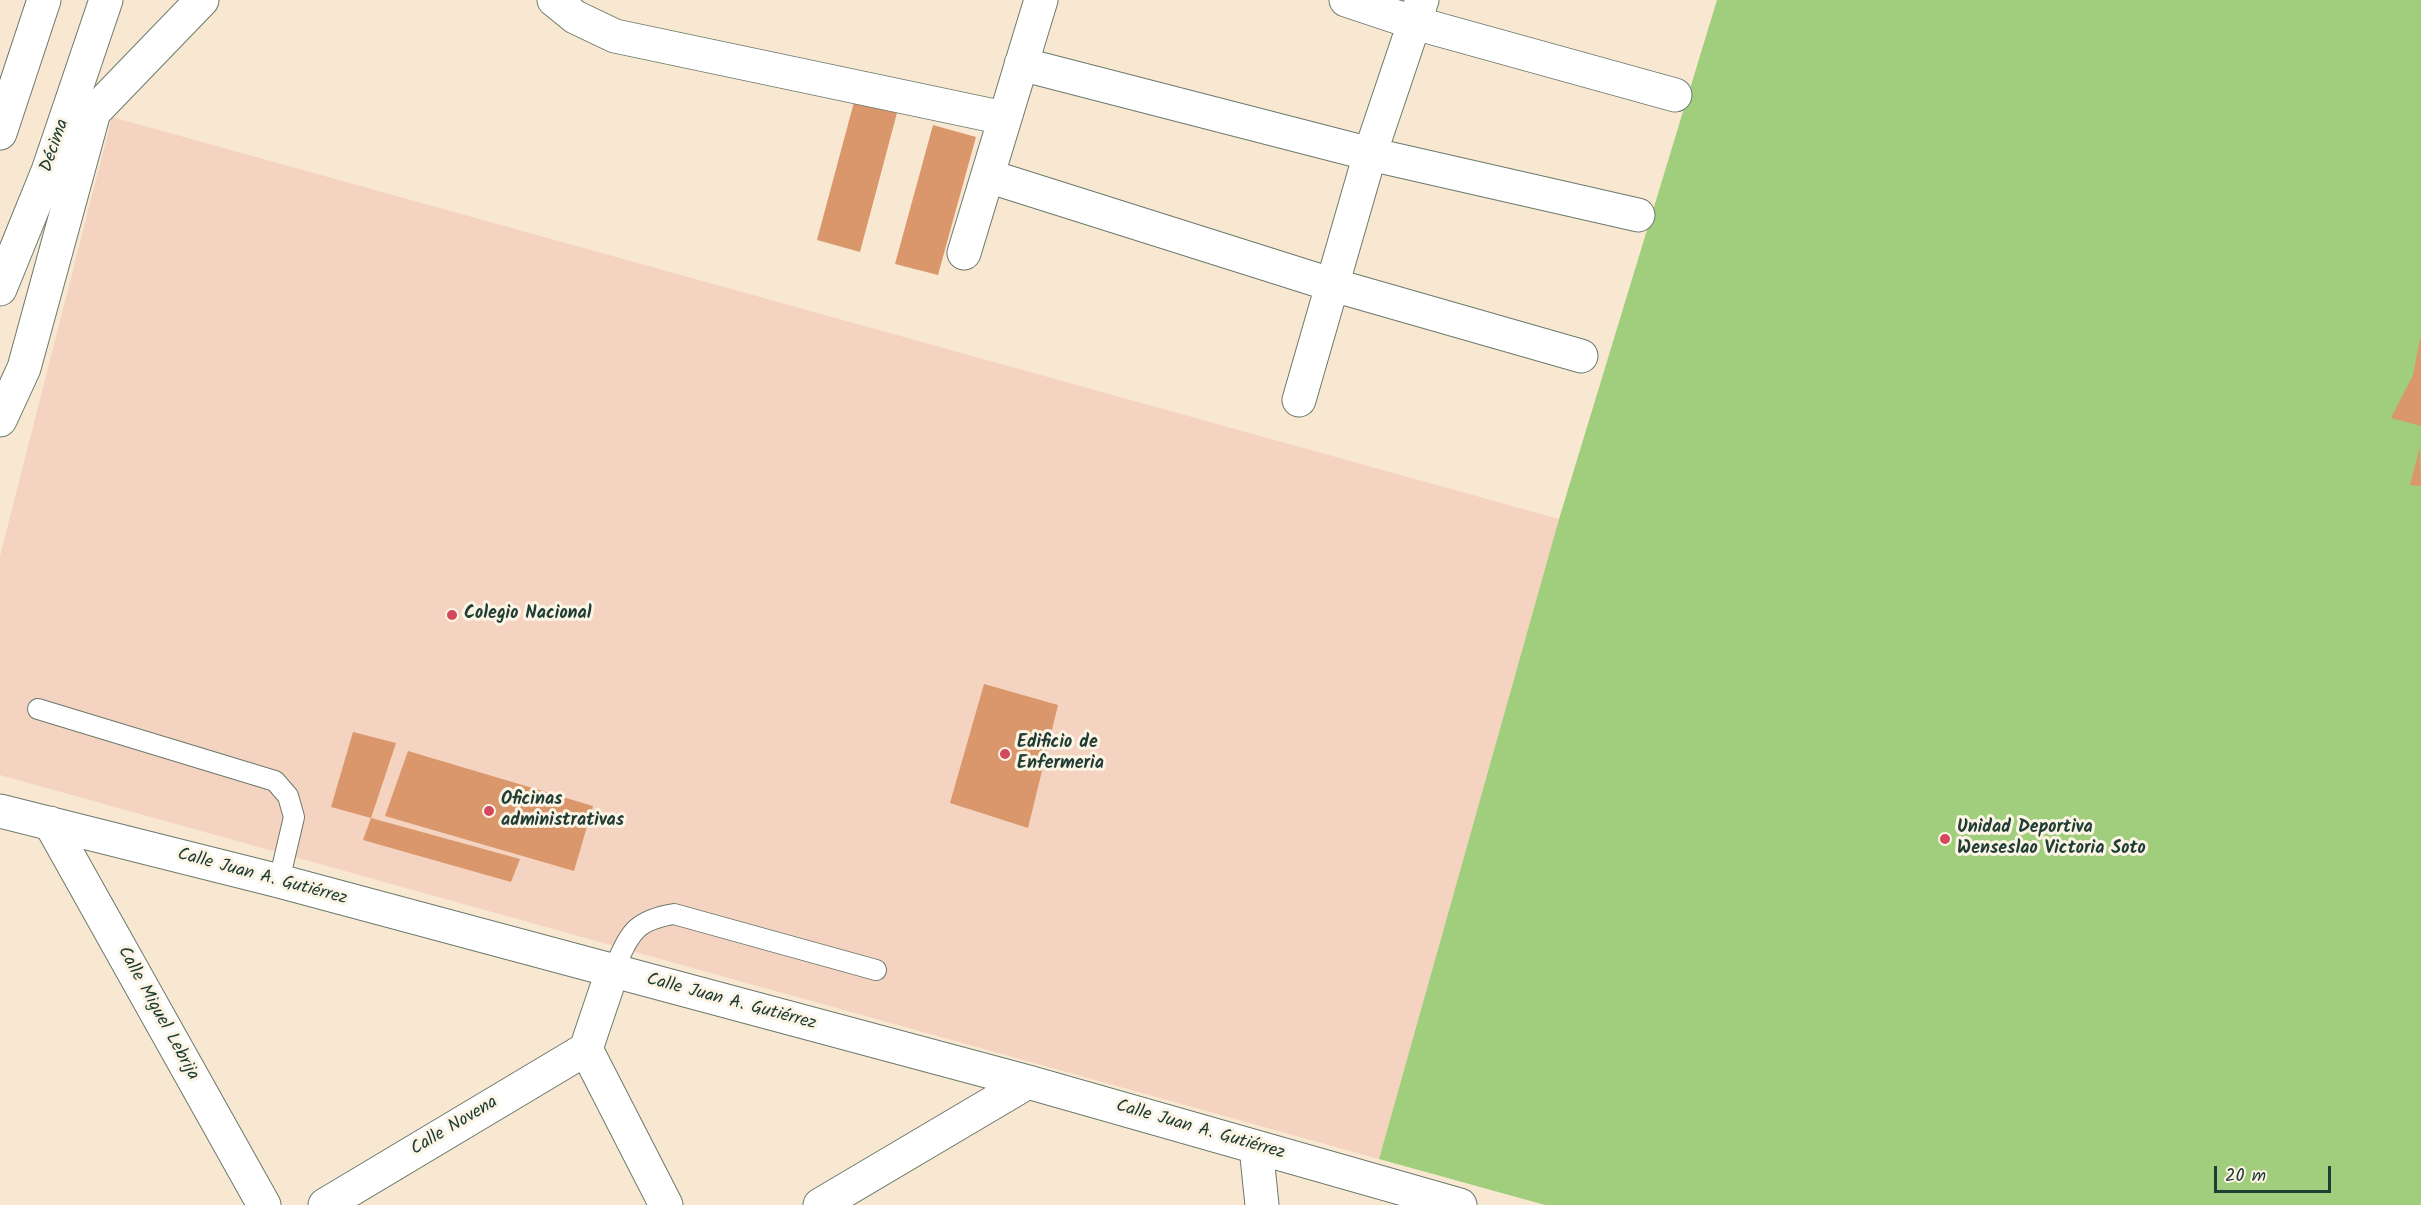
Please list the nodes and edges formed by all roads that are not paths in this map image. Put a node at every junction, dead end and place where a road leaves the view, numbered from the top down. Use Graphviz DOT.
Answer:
graph roads {
  1 [pos="45,0"];
  2 [pos="106,0"];
  3 [pos="202,0"];
  4 [pos="554,0"];
  5 [pos="1041,0"];
  6 [pos="1346,0"];
  7 [pos="1418,11"];
  8 [pos="1021,64"];
  9 [pos="1675,95"];
  10 [pos="1004,118"];
  11 [pos="0,133"];
  12 [pos="1370,154"];
  13 [pos="988,176"];
  14 [pos="1638,215"];
  15 [pos="964,253"];
  16 [pos="1333,285"];
  17 [pos="0,289"];
  18 [pos="1581,356"];
  19 [pos="1299,400"];
  20 [pos="0,420"];
  21 [pos="38,709"];
  22 [pos="0,811"];
  23 [pos="50,823"];
  24 [pos="279,881"];
  25 [pos="876,970"];
  26 [pos="612,972"];
  27 [pos="586,1049"];
  28 [pos="1028,1082"];
  29 [pos="1256,1147"];
  30 [pos="264,1205"];
  31 [pos="325,1205"];
  32 [pos="666,1205"];
  33 [pos="820,1205"];
  34 [pos="1262,1205"];
  35 [pos="1460,1205"];
  1 -- 11 [label="street"];
  2 -- 17 [label="street, Décima"];
  3 -- 20 [label="street"];
  4 -- 10 [label="street"];
  5 -- 8 [label="street"];
  6 -- 7 [label="street"];
  7 -- 9 [label="street"];
  7 -- 12 [label="street"];
  8 -- 10 [label="street"];
  8 -- 12 [label="street"];
  10 -- 13 [label="street"];
  12 -- 14 [label="street"];
  12 -- 16 [label="street"];
  13 -- 15 [label="street"];
  13 -- 16 [label="street"];
  16 -- 18 [label="street"];
  16 -- 19 [label="street"];
  21 -- 24 [label="lane"];
  22 -- 23 [label="street, Calle Juan A. Gutiérrez"];
  23 -- 24 [label="street, Calle Juan A. Gutiérrez"];
  23 -- 30 [label="street, Calle Miguel Lebrija"];
  24 -- 26 [label="street, Calle Juan A. Gutiérrez"];
  25 -- 26 [label="lane"];
  26 -- 27 [label="street"];
  26 -- 28 [label="street, Calle Juan A. Gutiérrez"];
  27 -- 31 [label="street, Calle Novena"];
  27 -- 32 [label="street"];
  28 -- 29 [label="street, Calle Juan A. Gutiérrez"];
  28 -- 33 [label="street"];
  29 -- 34 [label="street"];
  29 -- 35 [label="street, Calle Juan A. Gutiérrez"];
}
